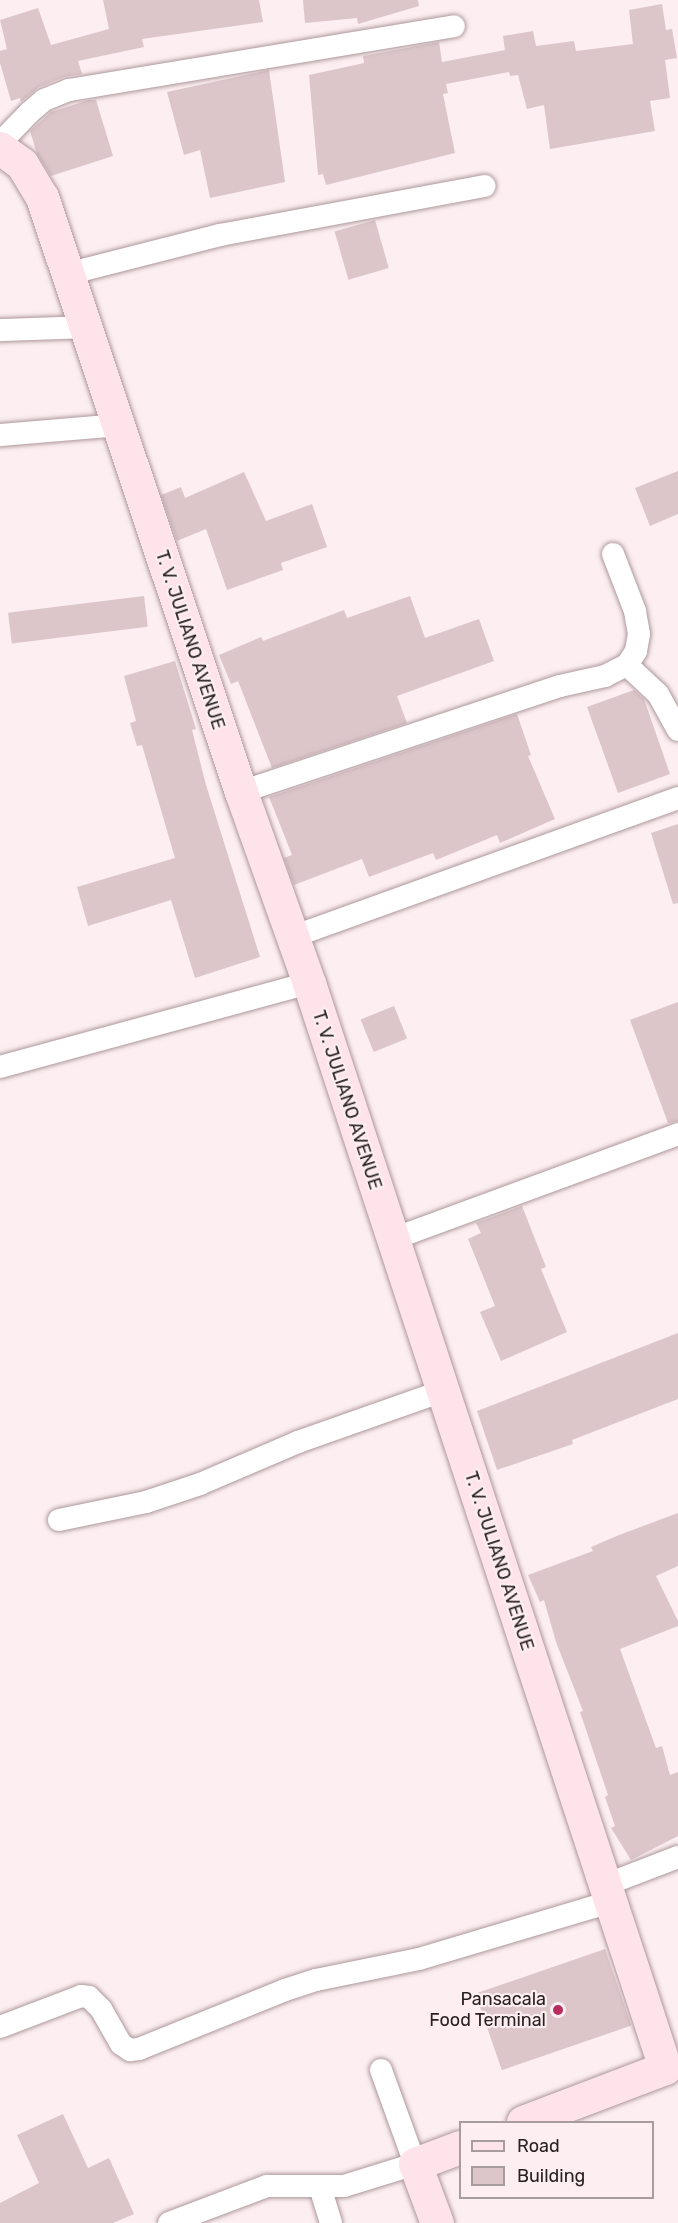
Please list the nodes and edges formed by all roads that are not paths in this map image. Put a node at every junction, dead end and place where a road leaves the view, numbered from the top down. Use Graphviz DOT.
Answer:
graph roads {
  1 [pos="454,26"];
  2 [pos="0,146"];
  3 [pos="484,186"];
  4 [pos="67,274"];
  5 [pos="86,327"];
  6 [pos="0,330"];
  7 [pos="118,425"];
  8 [pos="0,435"];
  9 [pos="613,554"];
  10 [pos="627,665"];
  11 [pos="678,730"];
  12 [pos="241,792"];
  13 [pos="678,798"];
  14 [pos="292,937"];
  15 [pos="309,983"];
  16 [pos="0,1066"];
  17 [pos="678,1134"];
  18 [pos="393,1239"];
  19 [pos="443,1391"];
  20 [pos="59,1520"];
  21 [pos="678,1857"];
  22 [pos="607,1894"];
  23 [pos="0,2027"];
  24 [pos="671,2065"];
  25 [pos="381,2070"];
  26 [pos="526,2121"];
  27 [pos="459,2147"];
  28 [pos="415,2164"];
  29 [pos="320,2187"];
  30 [pos="169,2223"];
  31 [pos="331,2223"];
  32 [pos="436,2223"];
  1 -- 2 [label="street"];
  2 -- 4 [label="main road, T. V. JULIANO AVENUE"];
  3 -- 4 [label="street"];
  4 -- 5 [label="main road, T. V. JULIANO AVENUE"];
  5 -- 6 [label="street"];
  5 -- 7 [label="main road, T. V. JULIANO AVENUE"];
  7 -- 8 [label="street"];
  7 -- 12 [label="main road, T. V. JULIANO AVENUE"];
  9 -- 10 [label="street"];
  10 -- 11 [label="street"];
  10 -- 12 [label="street"];
  12 -- 14 [label="main road, T. V. JULIANO AVENUE"];
  13 -- 14 [label="street"];
  14 -- 15 [label="main road, T. V. JULIANO AVENUE"];
  15 -- 16 [label="street"];
  15 -- 18 [label="main road, T. V. JULIANO AVENUE"];
  17 -- 18 [label="street"];
  18 -- 19 [label="main road, T. V. JULIANO AVENUE"];
  19 -- 20 [label="street"];
  19 -- 22 [label="main road, T. V. JULIANO AVENUE"];
  21 -- 22 [label="street"];
  22 -- 23 [label="street"];
  22 -- 24 [label="main road, T. V. JULIANO AVENUE"];
  24 -- 26 [label="main road"];
  25 -- 28 [label="street"];
  27 -- 28 [label="main road"];
  28 -- 29 [label="street"];
  28 -- 32 [label="main road"];
  29 -- 30 [label="street"];
  29 -- 31 [label="street"];
}
